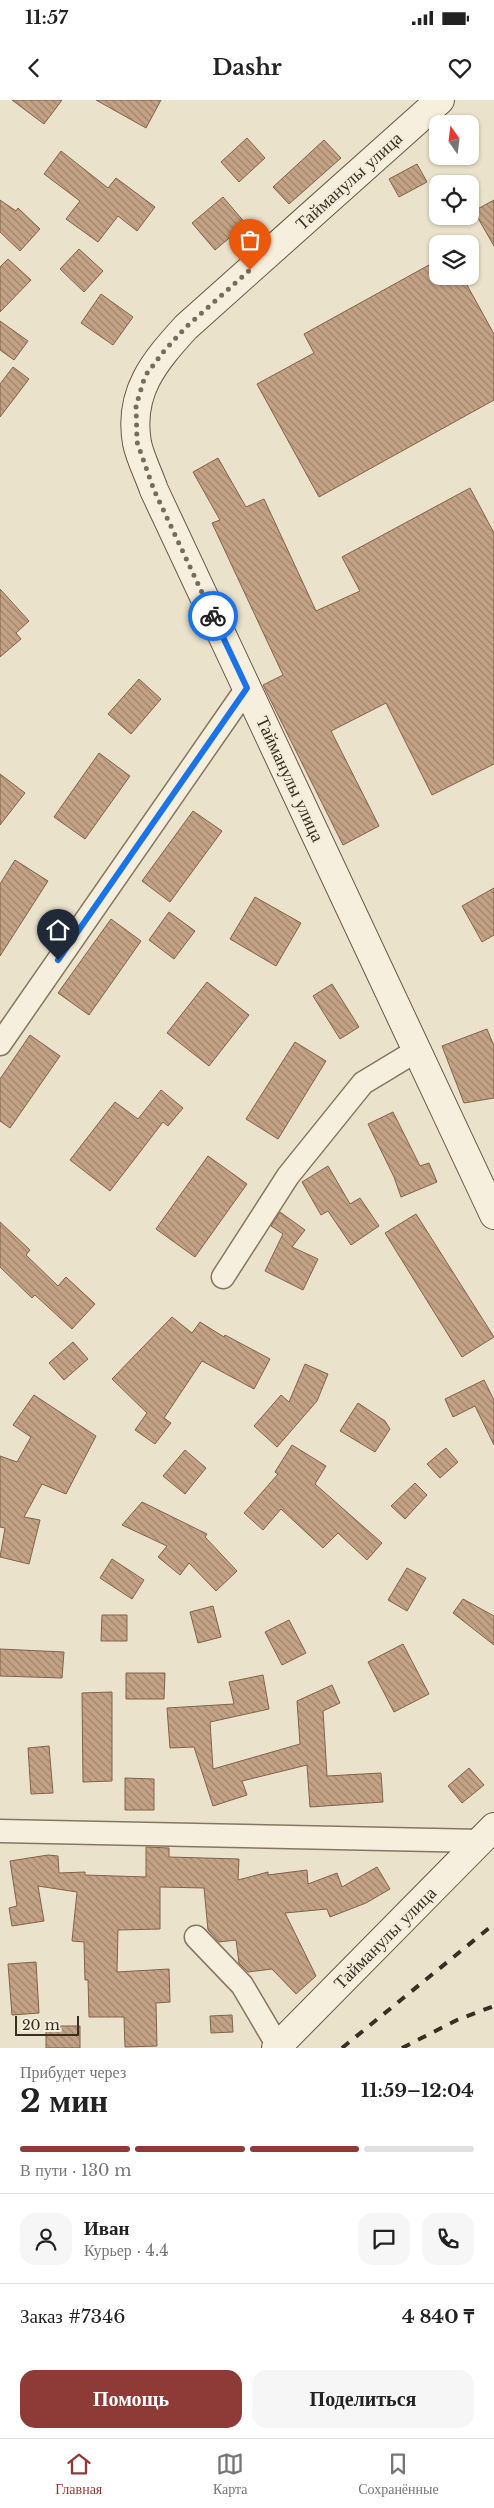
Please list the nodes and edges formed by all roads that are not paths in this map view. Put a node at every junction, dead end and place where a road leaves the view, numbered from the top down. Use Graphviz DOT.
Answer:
graph roads {
  1 [pos="440,100"];
  2 [pos="247,688"];
  3 [pos="0,1044"];
  4 [pos="416,1051"];
  5 [pos="494,1216"];
  6 [pos="223,1277"];
  7 [pos="0,1831"];
  8 [pos="488,1834"];
  9 [pos="196,1937"];
  10 [pos="277,2047"];
  1 -- 2 [label="street, Тайманулы улица"];
  2 -- 3 [label="street"];
  2 -- 4 [label="street, Тайманулы улица"];
  4 -- 5 [label="street, Тайманулы улица"];
  4 -- 6 [label="street"];
  7 -- 8 [label="street"];
  8 -- 10 [label="street, Тайманулы улица"];
  9 -- 10 [label="street"];
}
